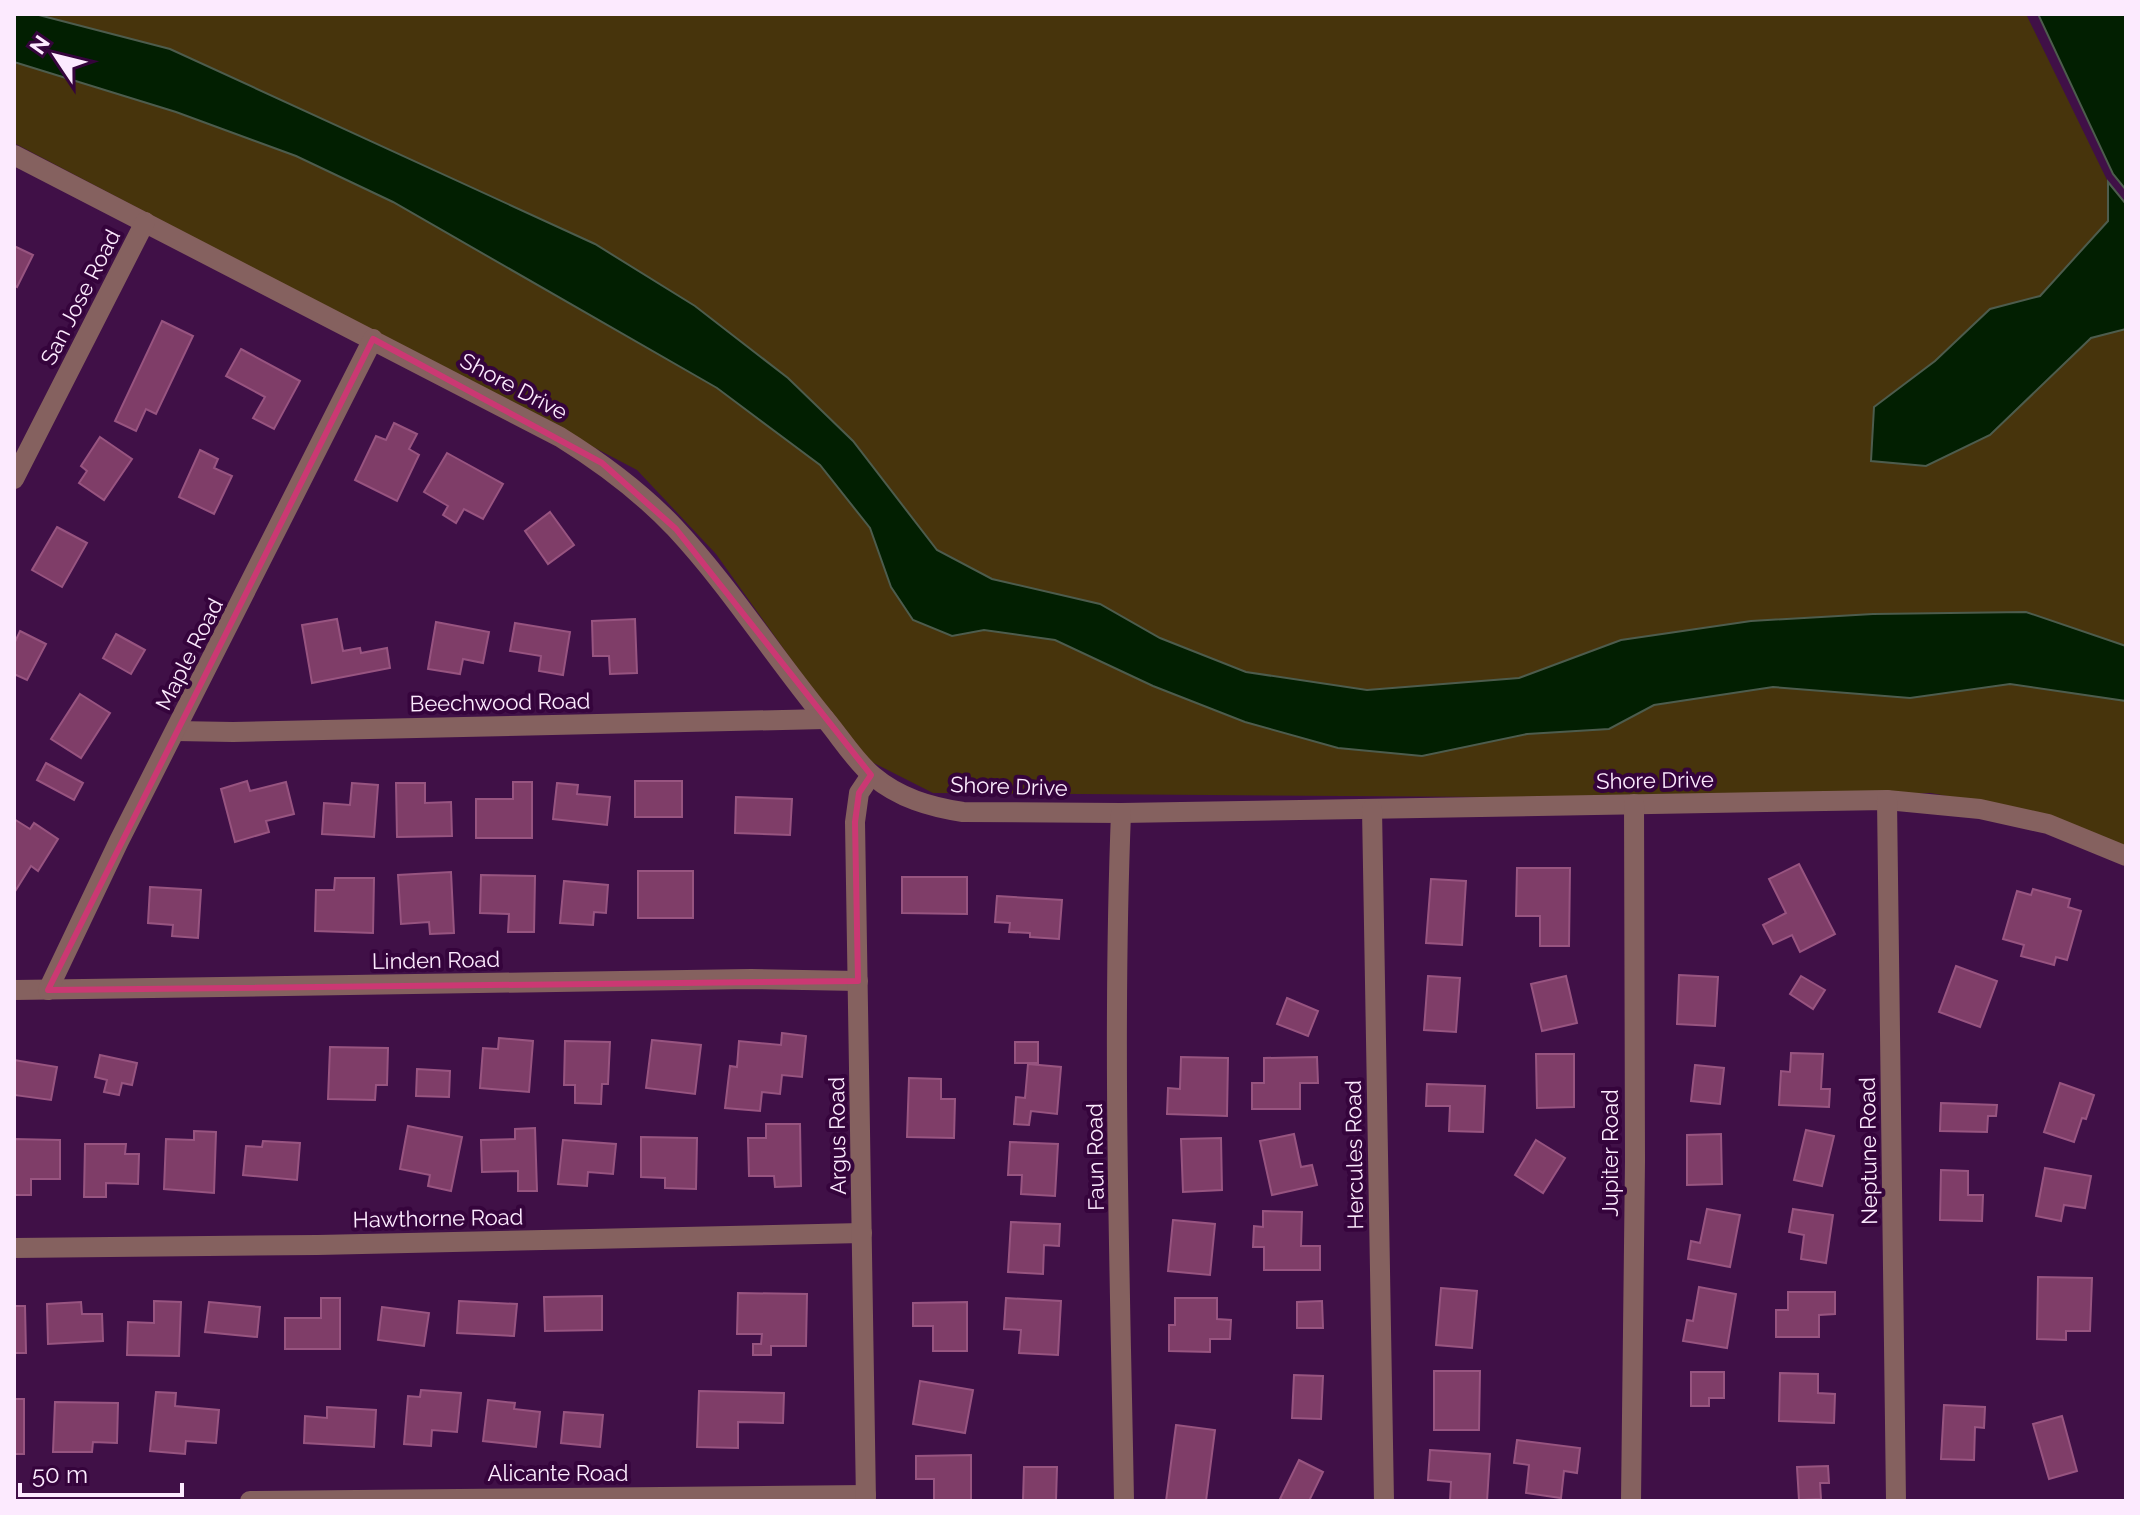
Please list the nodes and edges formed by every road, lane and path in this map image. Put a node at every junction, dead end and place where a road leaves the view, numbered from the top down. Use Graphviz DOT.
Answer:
graph roads {
  1 [pos="14,155"];
  2 [pos="145,222"];
  3 [pos="373,339"];
  4 [pos="20,452"];
  5 [pos="14,479"];
  6 [pos="825,719"];
  7 [pos="176,731"];
  8 [pos="871,775"];
  9 [pos="1887,800"];
  10 [pos="1634,804"];
  11 [pos="1372,809"];
  12 [pos="1121,813"];
  13 [pos="2126,856"];
  14 [pos="858,981"];
  15 [pos="14,990"];
  16 [pos="48,990"];
  17 [pos="862,1233"];
  18 [pos="14,1248"];
  19 [pos="866,1498"];
  20 [pos="250,1501"];
  21 [pos="1124,1501"];
  22 [pos="1384,1501"];
  23 [pos="1631,1501"];
  24 [pos="1896,1501"];
  1 -- 2 [label="street, Shore Drive"];
  2 -- 3 [label="street, Shore Drive"];
  2 -- 4 [label="street, San Jose Road"];
  3 -- 6 [label="street, Shore Drive"];
  3 -- 7 [label="street, Maple Road"];
  4 -- 5 [label="street, San Jose Road"];
  6 -- 7 [label="street, Beechwood Road"];
  6 -- 8 [label="street, Shore Drive"];
  7 -- 16 [label="street, Maple Road"];
  8 -- 12 [label="street, Shore Drive"];
  8 -- 14 [label="street, Argus Road"];
  9 -- 10 [label="street, Shore Drive"];
  9 -- 13 [label="street, Shore Drive"];
  9 -- 24 [label="street, Neptune Road"];
  10 -- 11 [label="street, Shore Drive"];
  10 -- 23 [label="street, Jupiter Road"];
  11 -- 12 [label="street, Shore Drive"];
  11 -- 22 [label="street, Hercules Road"];
  12 -- 21 [label="street, Faun Road"];
  14 -- 16 [label="street, Linden Road"];
  14 -- 17 [label="street, Argus Road"];
  15 -- 16 [label="street, Linden Road"];
  17 -- 18 [label="street, Hawthorne Road"];
  17 -- 19 [label="street, Argus Road"];
  19 -- 20 [label="street, Alicante Road"];
}
